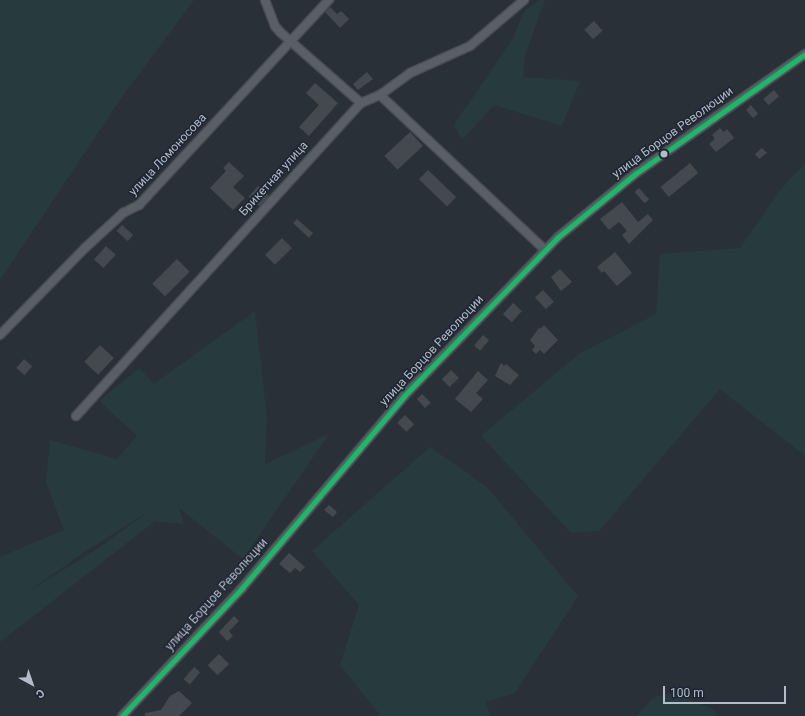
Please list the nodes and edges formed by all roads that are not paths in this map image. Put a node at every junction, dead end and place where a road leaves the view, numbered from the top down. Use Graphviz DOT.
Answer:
graph roads {
  1 [pos="265,0"];
  2 [pos="329,0"];
  3 [pos="524,0"];
  4 [pos="290,42"];
  5 [pos="805,54"];
  6 [pos="380,95"];
  7 [pos="361,103"];
  8 [pos="545,250"];
  9 [pos="0,335"];
  10 [pos="76,416"];
  11 [pos="122,716"];
  1 -- 4 [label="street"];
  2 -- 4 [label="street, улица Ломоносова"];
  3 -- 6 [label="street, Брикетная улица"];
  4 -- 7 [label="street"];
  4 -- 9 [label="street, улица Ломоносова"];
  5 -- 8 [label="street, улица Борцов Революции"];
  6 -- 7 [label="street, Брикетная улица"];
  6 -- 8 [label="street"];
  7 -- 10 [label="street, Брикетная улица"];
  8 -- 11 [label="street, улица Борцов Революции"];
}
